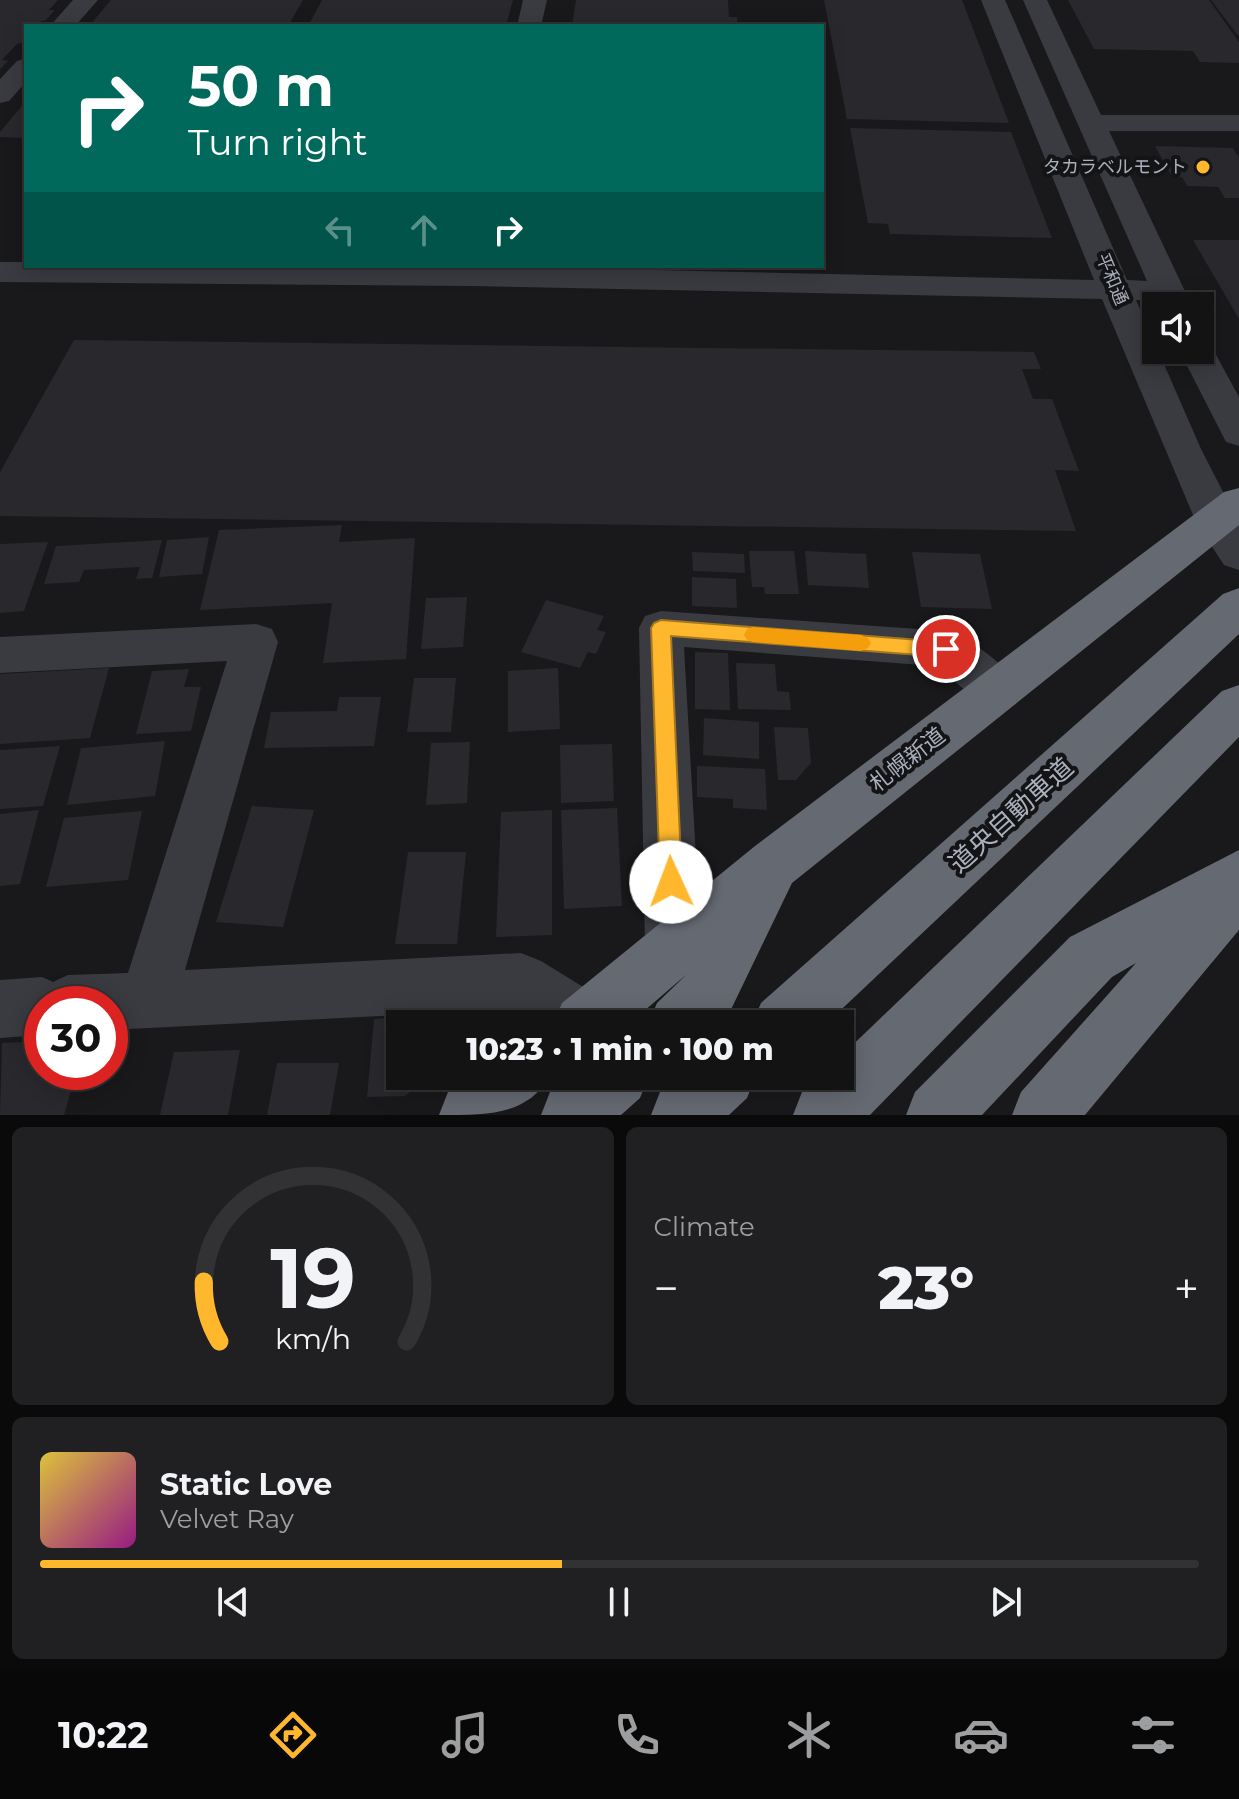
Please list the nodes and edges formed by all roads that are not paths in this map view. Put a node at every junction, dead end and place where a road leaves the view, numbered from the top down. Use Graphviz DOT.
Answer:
graph roads {
  1 [pos="86,0"];
  2 [pos="535,0"];
  3 [pos="993,0"];
  4 [pos="1035,0"];
  5 [pos="64,24"];
  6 [pos="529,24"];
  7 [pos="24,68"];
  8 [pos="0,95"];
  9 [pos="1091,123"];
  10 [pos="1239,123"];
  11 [pos="473,271"];
  12 [pos="0,272"];
  13 [pos="1117,291"];
  14 [pos="1169,292"];
  15 [pos="1142,295"];
  16 [pos="1204,364"];
  17 [pos="1239,433"];
  18 [pos="1231,526"];
  19 [pos="1239,606"];
  20 [pos="0,655"];
  21 [pos="996,689"];
  22 [pos="1239,705"];
  23 [pos="774,864"];
  24 [pos="1239,876"];
  25 [pos="1239,888"];
  26 [pos="673,946"];
  27 [pos="148,999"];
  28 [pos="128,1000"];
  29 [pos="24,1007"];
  30 [pos="0,1009"];
  31 [pos="566,1010"];
  32 [pos="599,1010"];
  33 [pos="694,1010"];
  34 [pos="797,1010"];
  35 [pos="502,1090"];
  36 [pos="602,1090"];
  37 [pos="710,1090"];
  38 [pos="471,1115"];
  39 [pos="573,1115"];
  40 [pos="683,1115"];
  41 [pos="825,1115"];
  42 [pos="938,1115"];
  43 [pos="1044,1115"];
  1 -- 5 [label="street"];
  2 -- 6 [label="street"];
  3 -- 13 [label="street, 平和通"];
  4 -- 9 [label="street"];
  7 -- 8 [label="street"];
  9 -- 10 [label="street"];
  9 -- 14 [label="street"];
  11 -- 12 [label="street"];
  11 -- 13 [label="street"];
  13 -- 15 [label="street"];
  13 -- 18 [label="street, 平和通"];
  16 -- 17 [label="street"];
  18 -- 21 [label="highway, 札幌新道"];
  19 -- 34 [label="highway, 道央自動車道"];
  20 -- 27 [label="street"];
  21 -- 23 [label="highway, 札幌新道"];
  21 -- 26 [label="street"];
  22 -- 41 [label="highway"];
  23 -- 26 [label="highway, 札幌新道"];
  23 -- 33 [label="highway"];
  24 -- 42 [label="highway"];
  25 -- 43 [label="highway"];
  26 -- 32 [label="highway, 札幌新道"];
  27 -- 28 [label="street"];
  27 -- 31 [label="street"];
  29 -- 30 [label="street"];
  35 -- 38 [label="highway"];
  36 -- 39 [label="highway"];
  37 -- 40 [label="highway"];
}
